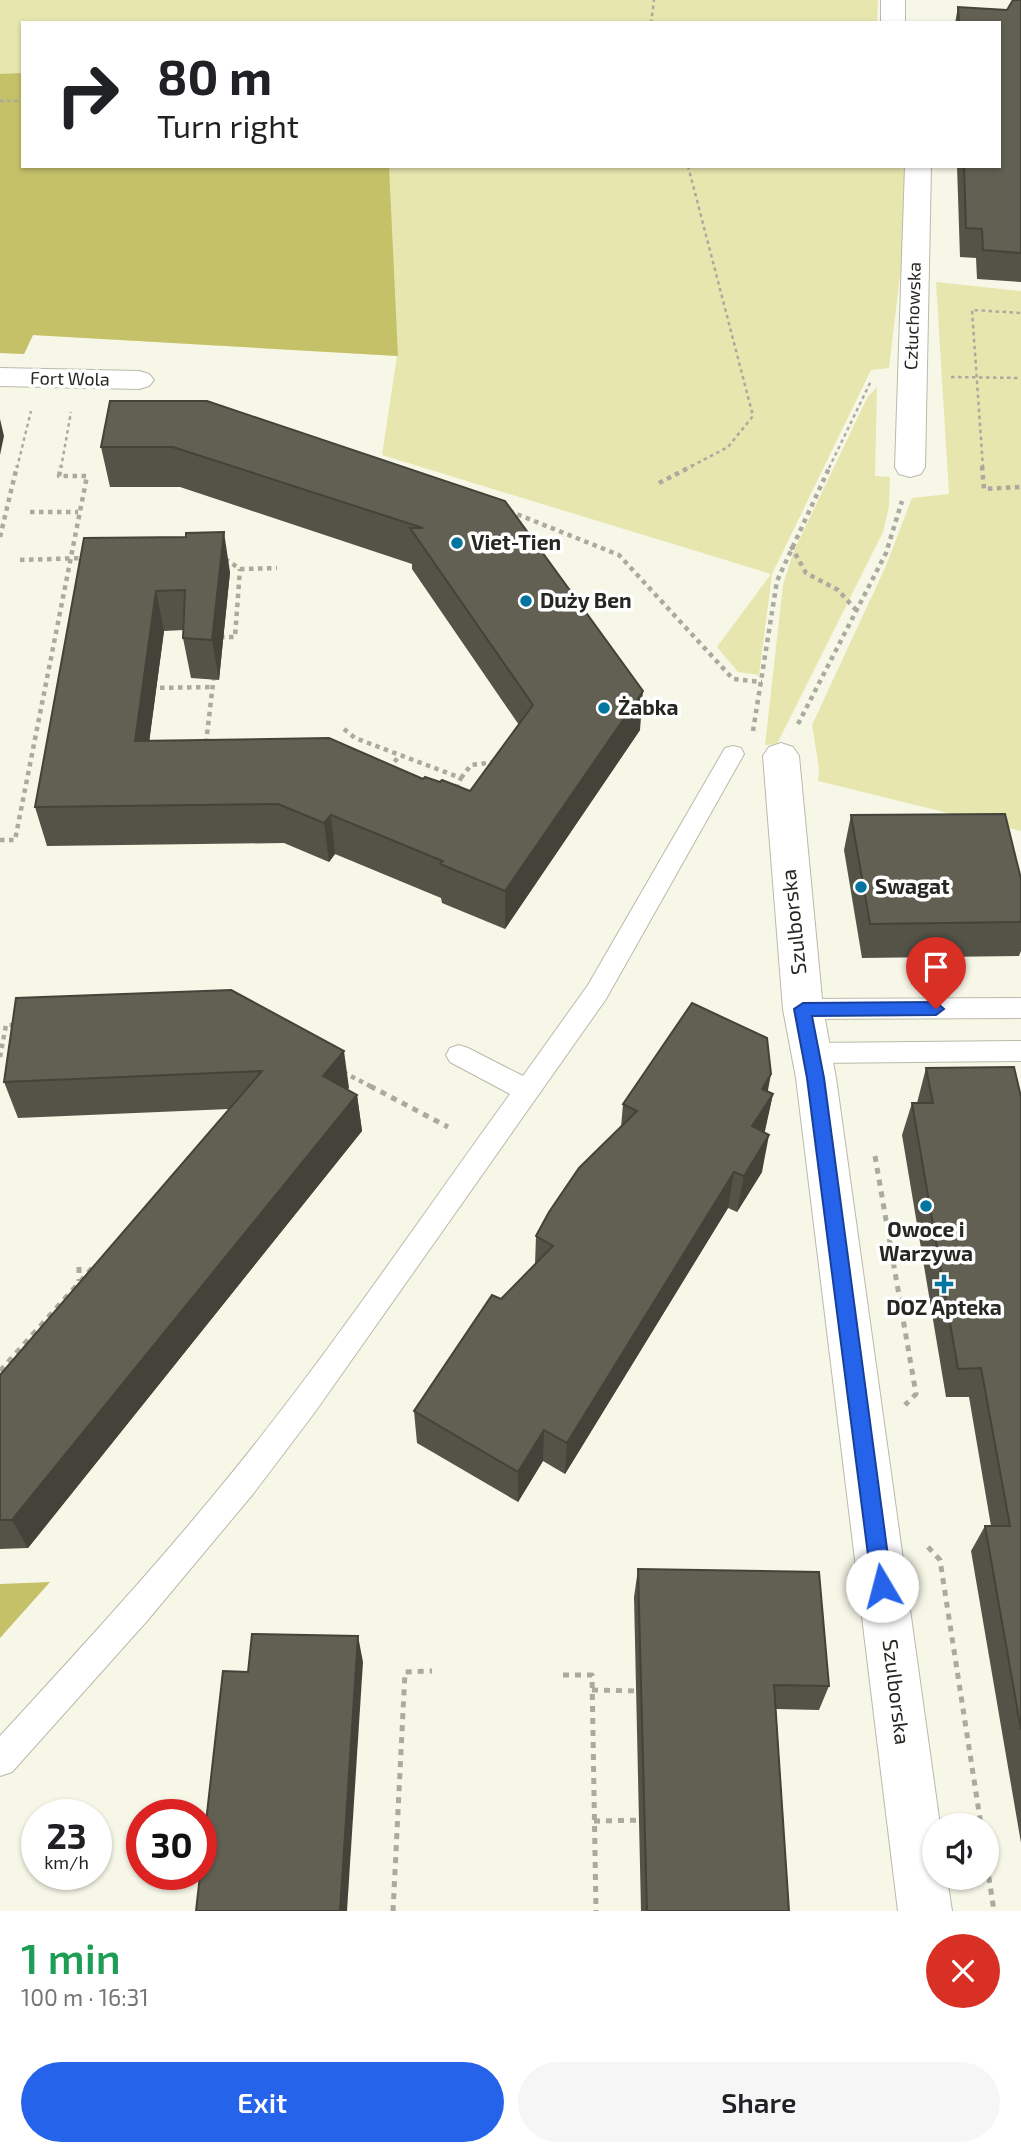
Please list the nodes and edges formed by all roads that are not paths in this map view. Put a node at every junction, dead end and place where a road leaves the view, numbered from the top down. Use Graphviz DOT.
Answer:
graph roads {
  1 [pos="893,0"];
  2 [pos="893,21"];
  3 [pos="918,168"];
  4 [pos="0,377"];
  5 [pos="139,380"];
  6 [pos="907,481"];
  7 [pos="733,754"];
  8 [pos="781,760"];
  9 [pos="1021,1008"];
  10 [pos="803,1009"];
  11 [pos="1021,1051"];
  12 [pos="812,1053"];
  13 [pos="459,1055"];
  14 [pos="527,1090"];
  15 [pos="0,1760"];
  16 [pos="925,1911"];
  1 -- 2 [label="street"];
  3 -- 6 [label="street, Człuchowska"];
  4 -- 5 [label="street, Fort Wola"];
  7 -- 14 [label="lane"];
  8 -- 10 [label="street, Szulborska"];
  9 -- 10 [label="lane"];
  10 -- 12 [label="street, Szulborska"];
  11 -- 12 [label="lane"];
  12 -- 16 [label="street, Szulborska"];
  13 -- 14 [label="lane"];
  14 -- 15 [label="lane"];
}
